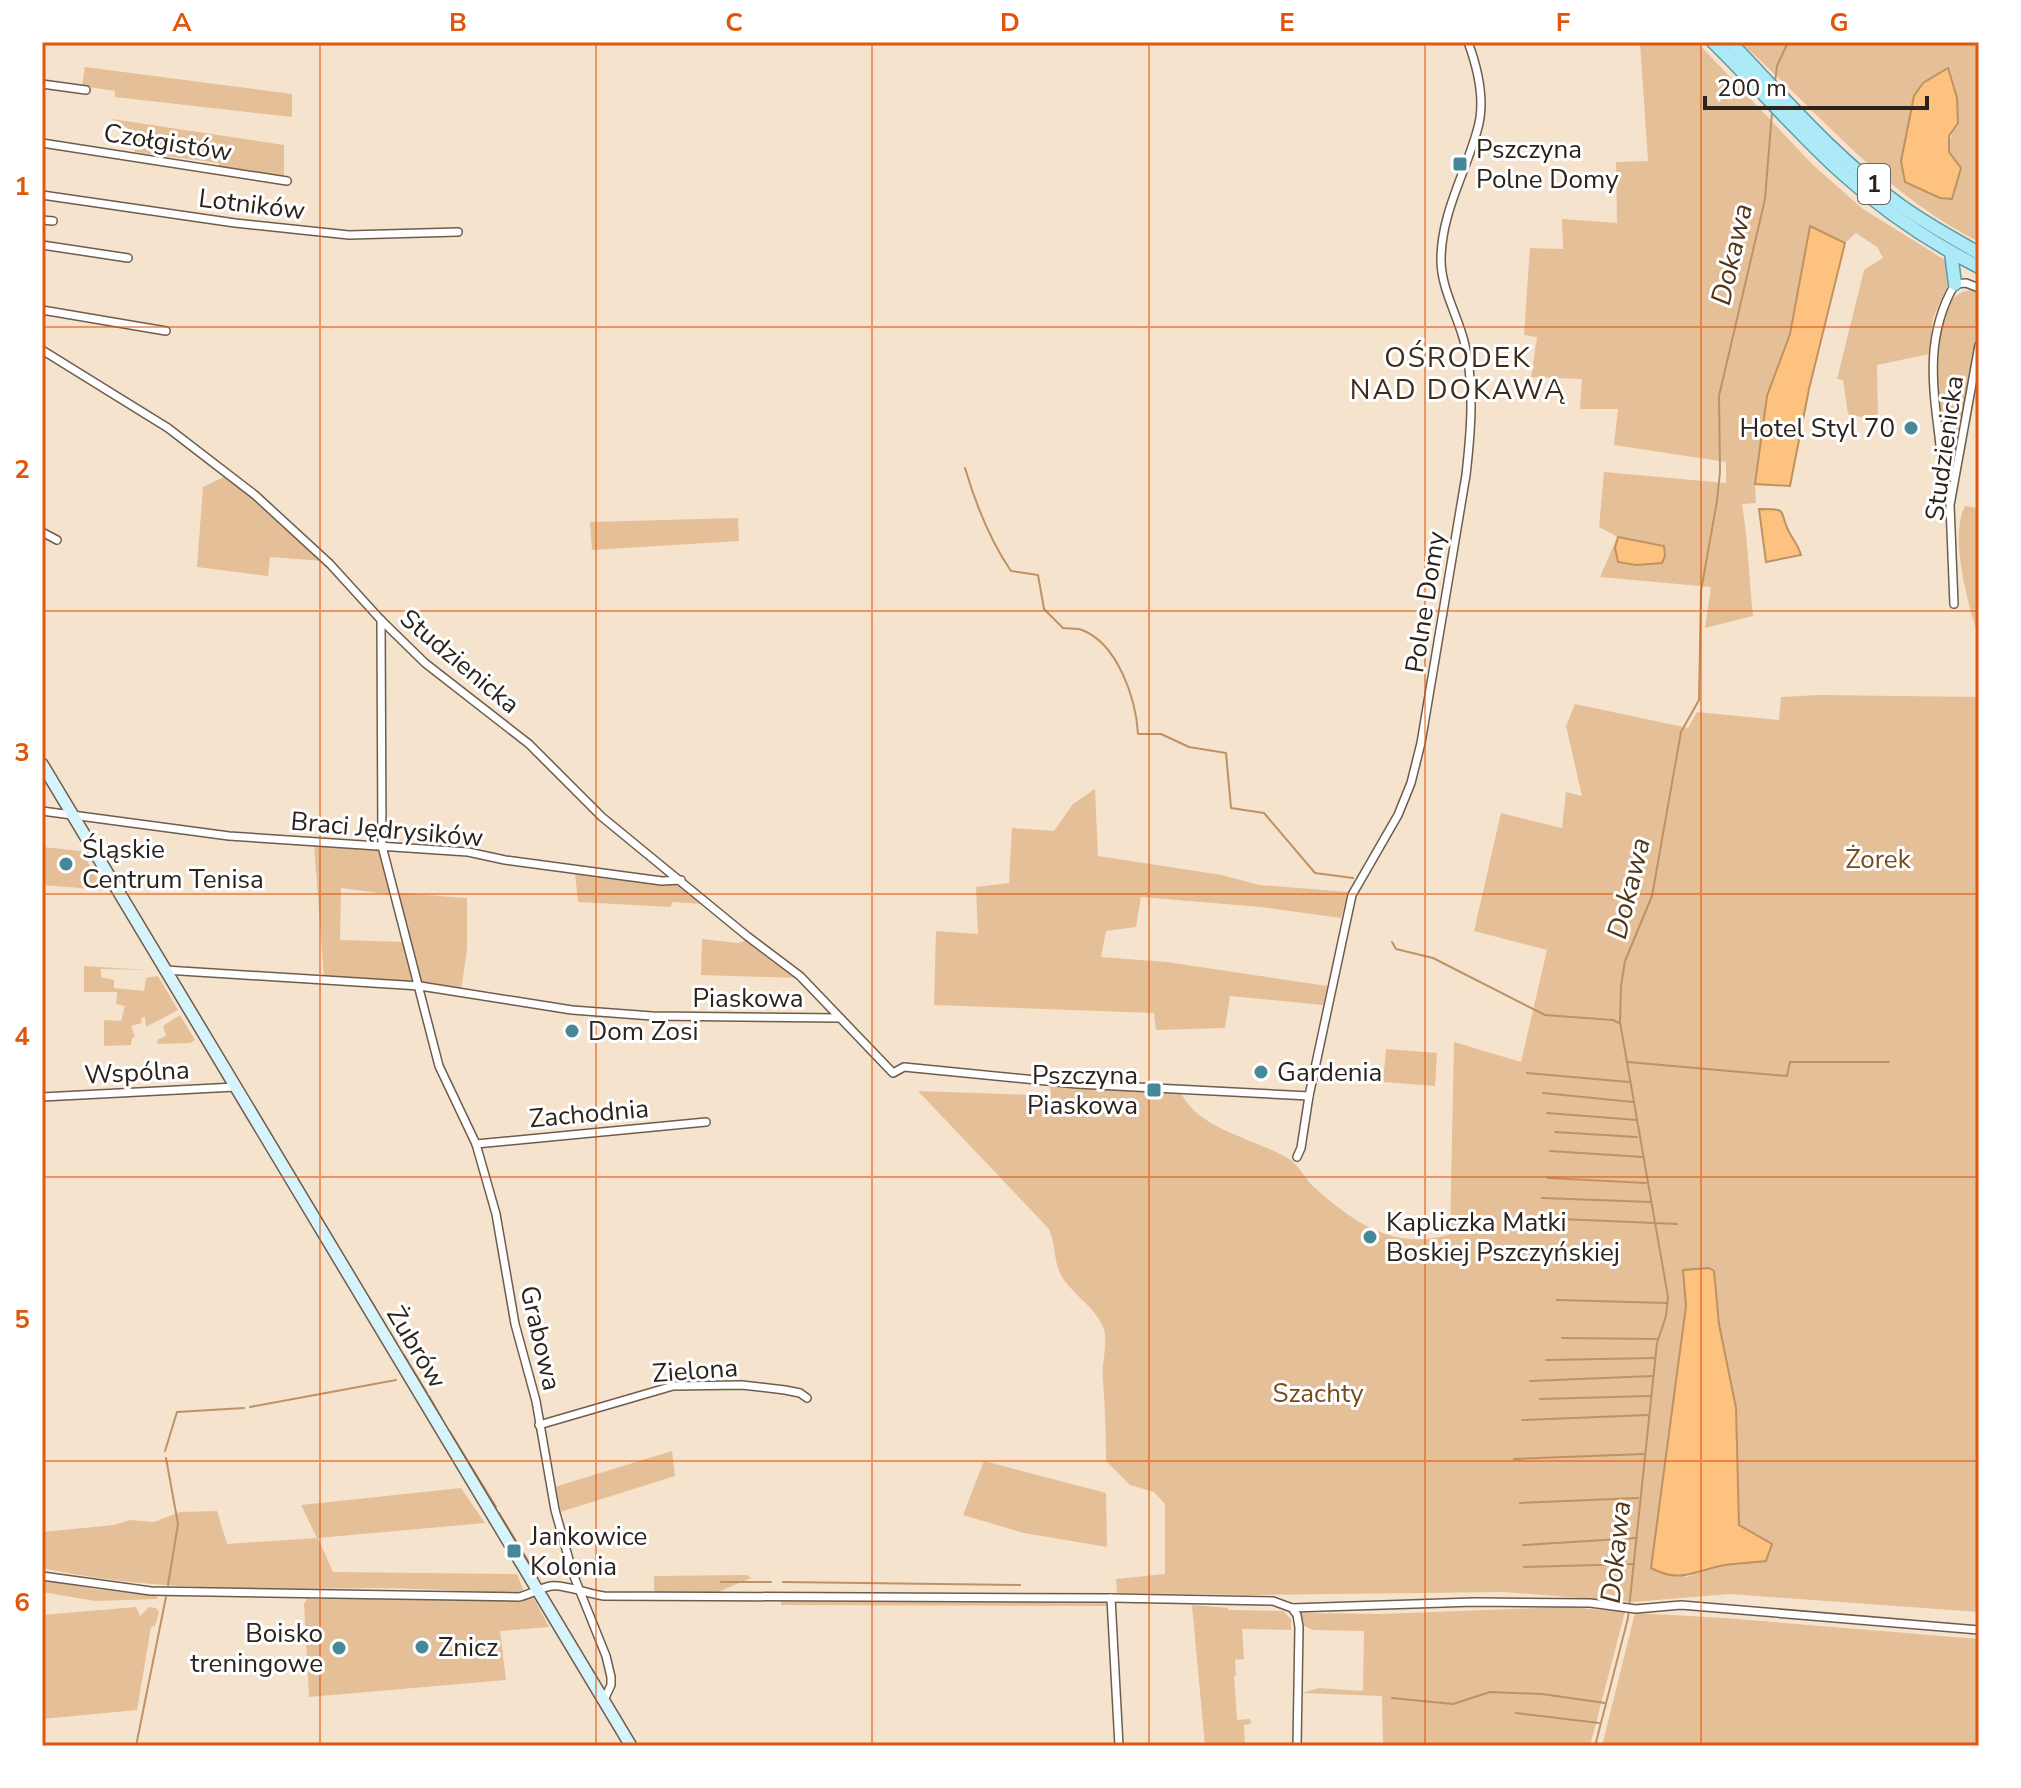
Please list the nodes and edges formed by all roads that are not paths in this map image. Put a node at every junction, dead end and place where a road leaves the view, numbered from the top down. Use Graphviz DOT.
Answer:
graph roads {
  1 [pos="1468,42"];
  2 [pos="1713,42"];
  3 [pos="1730,42"];
  4 [pos="42,84"];
  5 [pos="86,90"];
  6 [pos="1781,103"];
  7 [pos="42,143"];
  8 [pos="287,181"];
  9 [pos="42,195"];
  10 [pos="42,220"];
  11 [pos="53,221"];
  12 [pos="458,232"];
  13 [pos="42,245"];
  14 [pos="1951,252"];
  15 [pos="1979,253"];
  16 [pos="128,258"];
  17 [pos="1979,267"];
  18 [pos="1955,284"];
  19 [pos="1979,288"];
  20 [pos="42,310"];
  21 [pos="166,331"];
  22 [pos="1979,345"];
  23 [pos="42,350"];
  24 [pos="1951,500"];
  25 [pos="42,532"];
  26 [pos="57,540"];
  27 [pos="1954,604"];
  28 [pos="381,620"];
  29 [pos="42,764"];
  30 [pos="42,811"];
  31 [pos="72,814"];
  32 [pos="382,846"];
  33 [pos="681,880"];
  34 [pos="165,970"];
  35 [pos="420,986"];
  36 [pos="840,1018"];
  37 [pos="235,1087"];
  38 [pos="1309,1096"];
  39 [pos="42,1097"];
  40 [pos="706,1122"];
  41 [pos="476,1144"];
  42 [pos="1297,1157"];
  43 [pos="807,1398"];
  44 [pos="539,1425"];
  45 [pos="42,1576"];
  46 [pos="539,1592"];
  47 [pos="583,1593"];
  48 [pos="1111,1598"];
  49 [pos="1292,1608"];
  50 [pos="1979,1630"];
  51 [pos="604,1700"];
  52 [pos="631,1746"];
  53 [pos="1119,1746"];
  54 [pos="1297,1746"];
  1 -- 38 [label="street, Polne Domy"];
  2 -- 6 [label="main road, 1"];
  3 -- 6 [label="main road, 1"];
  4 -- 5 [label="street"];
  6 -- 14 [label="main road, 1"];
  6 -- 15 [label="main road, 1"];
  7 -- 8 [label="street, Czołgistów"];
  9 -- 12 [label="street, Lotników"];
  10 -- 11 [label="street"];
  13 -- 16 [label="street"];
  14 -- 17 [label="main road, 1"];
  14 -- 18 [label="main road"];
  18 -- 19 [label="street"];
  18 -- 24 [label="street"];
  20 -- 21 [label="street"];
  22 -- 24 [label="street, Studzienicka"];
  23 -- 28 [label="street, Studzienicka"];
  24 -- 27 [label="street, Studzienicka"];
  25 -- 26 [label="street"];
  28 -- 32 [label="street, Grabowa"];
  28 -- 33 [label="street, Studzienicka"];
  29 -- 31 [label="main road, Żubrów"];
  30 -- 31 [label="street, Braci Jędrysików"];
  31 -- 32 [label="street, Braci Jędrysików"];
  31 -- 34 [label="main road, Żubrów"];
  32 -- 33 [label="street, Braci Jędrysików"];
  32 -- 35 [label="street, Grabowa"];
  33 -- 36 [label="street, Studzienicka"];
  34 -- 35 [label="street, Piaskowa"];
  34 -- 37 [label="main road, Żubrów"];
  35 -- 36 [label="street, Piaskowa"];
  35 -- 41 [label="street, Grabowa"];
  36 -- 38 [label="street, Piaskowa"];
  37 -- 39 [label="street, Wspólna"];
  37 -- 46 [label="main road, Żubrów"];
  38 -- 42 [label="street, Polne Domy"];
  40 -- 41 [label="street, Zachodnia"];
  41 -- 44 [label="street, Grabowa"];
  43 -- 44 [label="street, Zielona"];
  44 -- 47 [label="street, Grabowa"];
  45 -- 46 [label="street"];
  46 -- 47 [label="street"];
  46 -- 51 [label="main road, Żubrów"];
  47 -- 48 [label="street"];
  47 -- 51 [label="street, Grabowa"];
  48 -- 49 [label="street"];
  48 -- 53 [label="street"];
  49 -- 50 [label="street"];
  49 -- 54 [label="street"];
  51 -- 52 [label="main road, Żubrów"];
}
